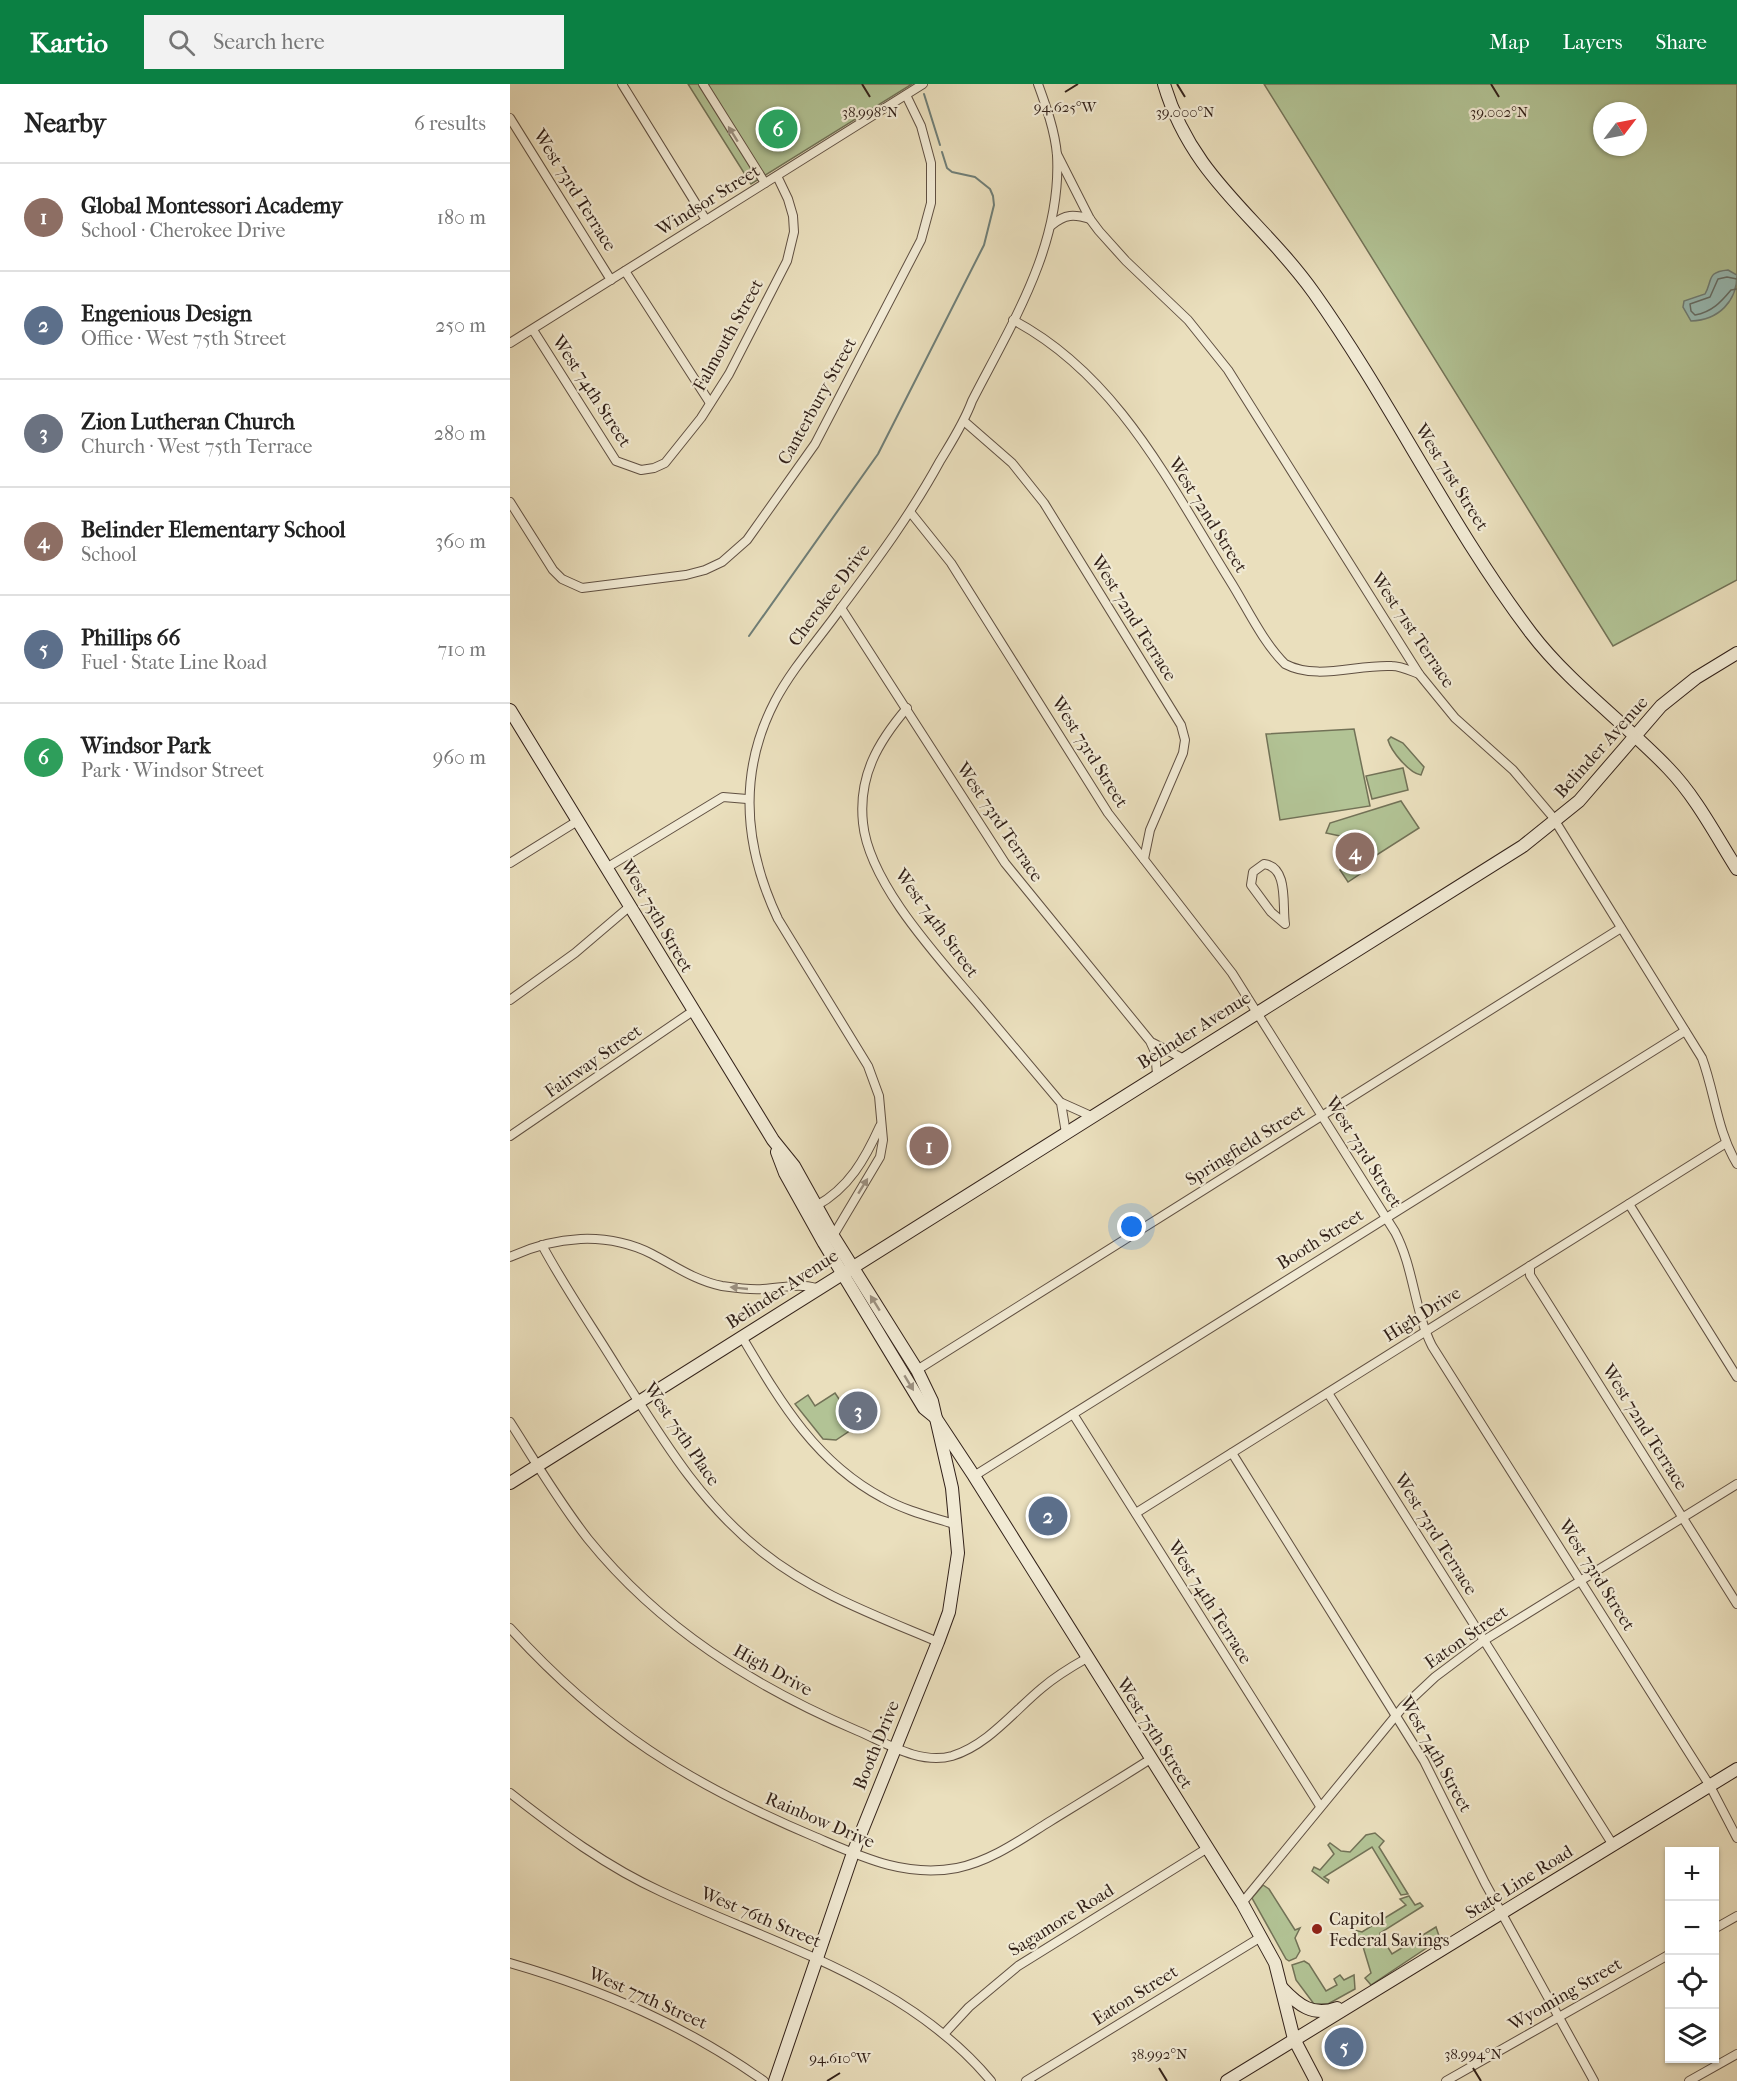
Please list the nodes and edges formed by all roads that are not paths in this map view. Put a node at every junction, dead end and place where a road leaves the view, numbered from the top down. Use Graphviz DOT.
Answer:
graph roads {
  1 [pos="622,84"];
  2 [pos="703,84"];
  3 [pos="923,84"];
  4 [pos="1038,84"];
  5 [pos="1164,84"];
  6 [pos="906,94"];
  7 [pos="510,118"];
  8 [pos="1057,154"];
  9 [pos="777,176"];
  10 [pos="765,183"];
  11 [pos="1090,219"];
  12 [pos="706,220"];
  13 [pos="1052,225"];
  14 [pos="625,271"];
  15 [pos="611,280"];
  16 [pos="1013,320"];
  17 [pos="533,330"];
  18 [pos="510,344"];
  19 [pos="710,403"];
  20 [pos="965,422"];
  21 [pos="627,467"];
  22 [pos="510,502"];
  23 [pos="911,513"];
  24 [pos="841,609"];
  25 [pos="1402,648"];
  26 [pos="1737,652"];
  27 [pos="1392,666"];
  28 [pos="1419,675"];
  29 [pos="907,708"];
  30 [pos="511,714"];
  31 [pos="1635,734"];
  32 [pos="747,798"];
  33 [pos="579,820"];
  34 [pos="1555,822"];
  35 [pos="1144,859"];
  36 [pos="510,863"];
  37 [pos="608,867"];
  38 [pos="1737,869"];
  39 [pos="629,906"];
  40 [pos="1285,924"];
  41 [pos="1621,928"];
  42 [pos="510,1000"];
  43 [pos="693,1011"];
  44 [pos="1257,1013"];
  45 [pos="1685,1030"];
  46 [pos="1150,1041"];
  47 [pos="1182,1058"];
  48 [pos="1157,1074"];
  49 [pos="1061,1103"];
  50 [pos="1091,1116"];
  51 [pos="1321,1116"];
  52 [pos="880,1126"];
  53 [pos="1066,1133"];
  54 [pos="510,1136"];
  55 [pos="773,1140"];
  56 [pos="1726,1143"];
  57 [pos="1737,1164"];
  58 [pos="1629,1204"];
  59 [pos="816,1206"];
  60 [pos="1386,1218"];
  61 [pos="833,1236"];
  62 [pos="542,1245"];
  63 [pos="510,1257"];
  64 [pos="1530,1266"];
  65 [pos="847,1269"];
  66 [pos="817,1288"];
  67 [pos="1426,1330"];
  68 [pos="742,1337"];
  69 [pos="916,1370"];
  70 [pos="1737,1377"];
  71 [pos="1328,1393"];
  72 [pos="639,1402"];
  73 [pos="1073,1414"];
  74 [pos="935,1417"];
  75 [pos="510,1422"];
  76 [pos="1232,1453"];
  77 [pos="537,1466"];
  78 [pos="974,1476"];
  79 [pos="510,1483"];
  80 [pos="1737,1484"];
  81 [pos="1136,1513"];
  82 [pos="1682,1517"];
  83 [pos="957,1525"];
  84 [pos="1581,1581"];
  85 [pos="1737,1604"];
  86 [pos="510,1628"];
  87 [pos="1483,1641"];
  88 [pos="938,1642"];
  89 [pos="1087,1658"];
  90 [pos="1396,1716"];
  91 [pos="895,1747"];
  92 [pos="1149,1760"];
  93 [pos="1737,1769"];
  94 [pos="1710,1786"];
  95 [pos="510,1793"];
  96 [pos="1320,1806"];
  97 [pos="1737,1838"];
  98 [pos="1613,1845"];
  99 [pos="1206,1849"];
  100 [pos="853,1852"];
  101 [pos="1242,1903"];
  102 [pos="1503,1914"];
  103 [pos="1737,1916"];
  104 [pos="1719,1926"];
  105 [pos="1261,1937"];
  106 [pos="1668,1955"];
  107 [pos="818,1959"];
  108 [pos="510,1963"];
  109 [pos="1282,1988"];
  110 [pos="1350,2005"];
  111 [pos="1559,2017"];
  112 [pos="944,2034"];
  113 [pos="1294,2039"];
  114 [pos="1737,2054"];
  115 [pos="764,2081"];
  116 [pos="775,2081"];
  117 [pos="991,2081"];
  118 [pos="1026,2081"];
  119 [pos="1227,2081"];
  120 [pos="1316,2081"];
  121 [pos="1446,2081"];
  122 [pos="1594,2081"];
  123 [pos="1689,2081"];
  1 -- 12 [label="street"];
  10 -- 2 [label="street, one-way"];
  3 -- 6 [label="street, Windsor Street"];
  4 -- 8 [label="street, Cherokee Drive"];
  5 -- 31 [label="street, West 71st Street"];
  6 -- 9 [label="street, Windsor Street"];
  6 -- 22 [label="street, Canterbury Street"];
  7 -- 15 [label="street, West 73rd Terrace"];
  8 -- 11 [label="street, West 71st Terrace"];
  8 -- 13 [label="street, Cherokee Drive"];
  9 -- 10 [label="street, Windsor Street"];
  9 -- 19 [label="street, Falmouth Street"];
  10 -- 12 [label="street, Windsor Street"];
  11 -- 13 [label="street"];
  11 -- 25 [label="street, West 71st Terrace"];
  12 -- 14 [label="street, Windsor Street"];
  13 -- 16 [label="street, Cherokee Drive"];
  14 -- 15 [label="street, Windsor Street"];
  14 -- 19 [label="street, West 73rd Terrace"];
  15 -- 17 [label="street, Windsor Street"];
  16 -- 20 [label="street, Cherokee Drive"];
  16 -- 27 [label="street, West 72nd Street"];
  17 -- 18 [label="street, Windsor Street"];
  17 -- 21 [label="street, West 74th Street"];
  19 -- 21 [label="street, Falmouth Street"];
  20 -- 23 [label="street, Cherokee Drive"];
  20 -- 35 [label="street, West 72nd Terrace"];
  23 -- 24 [label="street, Cherokee Drive"];
  23 -- 35 [label="street, West 73rd Street"];
  24 -- 29 [label="street, West 73rd Terrace"];
  24 -- 32 [label="street, Cherokee Drive"];
  25 -- 27 [label="street"];
  25 -- 28 [label="street, West 71st Terrace"];
  26 -- 31 [label="street, Belinder Avenue"];
  27 -- 28 [label="street, West 72nd Street"];
  28 -- 34 [label="street, West 71st Terrace"];
  29 -- 46 [label="street, West 73rd Terrace"];
  29 -- 49 [label="street, West 74th Street"];
  30 -- 33 [label="street, West 75th Street"];
  31 -- 34 [label="street, Belinder Avenue"];
  31 -- 38 [label="street, West 71st Street"];
  32 -- 37 [label="street"];
  32 -- 52 [label="street, Cherokee Drive"];
  33 -- 36 [label="street"];
  33 -- 37 [label="street, West 75th Street"];
  34 -- 41 [label="street, West 71st Terrace"];
  34 -- 44 [label="street, Belinder Avenue"];
  35 -- 44 [label="street, West 73rd Street"];
  37 -- 39 [label="street, West 75th Street"];
  39 -- 42 [label="street"];
  39 -- 43 [label="street, West 75th Street"];
  40 -- 40 [label="street"];
  41 -- 45 [label="street, West 71st Terrace"];
  41 -- 51 [label="street, Springfield Street"];
  43 -- 54 [label="street, Fairway Street"];
  43 -- 55 [label="street, West 75th Street"];
  44 -- 47 [label="street, Belinder Avenue"];
  44 -- 51 [label="street, West 73rd Street"];
  45 -- 56 [label="street, West 71st Terrace"];
  45 -- 60 [label="street, Booth Street"];
  46 -- 47 [label="street, West 73rd Terrace"];
  46 -- 48 [label="street, West 73rd Terrace"];
  47 -- 48 [label="street, Belinder Avenue"];
  48 -- 50 [label="street, Belinder Avenue"];
  49 -- 50 [label="street, West 74th Street"];
  49 -- 53 [label="street"];
  50 -- 53 [label="street, Belinder Avenue"];
  51 -- 60 [label="street, West 73rd Street"];
  51 -- 69 [label="street, Springfield Street"];
  52 -- 59 [label="street, Cherokee Drive"];
  61 -- 52 [label="street, Cherokee Drive, one-way"];
  53 -- 65 [label="street, Belinder Avenue"];
  55 -- 59 [label="street, West 75th Street"];
  55 -- 65 [label="street, West 75th Street"];
  56 -- 57 [label="street, West 71st Terrace"];
  56 -- 58 [label="street, High Drive"];
  58 -- 64 [label="street, High Drive"];
  58 -- 70 [label="street"];
  59 -- 61 [label="street, West 75th Street"];
  60 -- 67 [label="street, West 73rd Street"];
  60 -- 73 [label="street, Booth Street"];
  61 -- 65 [label="street, West 75th Street"];
  62 -- 63 [label="street"];
  66 -- 62 [label="street, one-way"];
  62 -- 72 [label="street, West 75th Place"];
  64 -- 67 [label="street, High Drive"];
  64 -- 82 [label="street, West 72nd Terrace"];
  65 -- 66 [label="street, Belinder Avenue"];
  69 -- 65 [label="street, West 75th Street, one-way"];
  65 -- 74 [label="street, West 75th Street, one-way"];
  66 -- 68 [label="street, Belinder Avenue"];
  67 -- 71 [label="street, High Drive"];
  67 -- 84 [label="street, West 73rd Street"];
  68 -- 72 [label="street, Belinder Avenue"];
  68 -- 83 [label="street"];
  69 -- 74 [label="street, West 75th Street"];
  71 -- 76 [label="street, High Drive"];
  71 -- 87 [label="street, West 73rd Terrace"];
  72 -- 77 [label="street, Belinder Avenue"];
  72 -- 88 [label="street, West 75th Place"];
  73 -- 78 [label="street, Booth Street"];
  73 -- 81 [label="street, West 74th Terrace"];
  74 -- 78 [label="street, West 75th Street"];
  74 -- 83 [label="street, Booth Drive"];
  75 -- 77 [label="street, High Drive"];
  76 -- 81 [label="street, High Drive"];
  76 -- 90 [label="street, West 74th Street"];
  77 -- 79 [label="street, Belinder Avenue"];
  77 -- 91 [label="street, High Drive"];
  78 -- 89 [label="street, West 75th Street"];
  80 -- 82 [label="street, Eaton Street"];
  81 -- 96 [label="street, West 74th Terrace"];
  82 -- 84 [label="street, Eaton Street"];
  82 -- 85 [label="street, West 72nd Terrace"];
  83 -- 88 [label="street, Booth Drive"];
  84 -- 87 [label="street, Eaton Street"];
  84 -- 94 [label="street, West 73rd Street"];
  86 -- 100 [label="street, Rainbow Drive"];
  87 -- 90 [label="street, Eaton Street"];
  87 -- 98 [label="street, West 73rd Terrace"];
  88 -- 91 [label="street, Booth Drive"];
  89 -- 91 [label="street, High Drive"];
  89 -- 92 [label="street, West 75th Street"];
  90 -- 96 [label="street, Eaton Street"];
  90 -- 102 [label="street, West 74th Street"];
  91 -- 100 [label="street, Booth Drive"];
  92 -- 99 [label="street, West 75th Street"];
  92 -- 100 [label="street, Rainbow Drive"];
  93 -- 94 [label="street, State Line Road"];
  94 -- 97 [label="street, West 73rd Street"];
  94 -- 98 [label="street, State Line Road"];
  95 -- 107 [label="street, West 76th Street"];
  96 -- 101 [label="street, Eaton Street"];
  98 -- 102 [label="street, State Line Road"];
  99 -- 101 [label="street, West 75th Street"];
  99 -- 112 [label="street, Sagamore Road"];
  100 -- 107 [label="street, Booth Drive"];
  101 -- 105 [label="street, West 75th Street"];
  102 -- 110 [label="street, State Line Road"];
  102 -- 111 [label="street, West 74th Street"];
  103 -- 104 [label="street"];
  105 -- 109 [label="street, West 75th Street"];
  105 -- 118 [label="street, Eaton Street"];
  106 -- 111 [label="street, Wyoming Street"];
  107 -- 112 [label="street, West 76th Street"];
  107 -- 116 [label="street, Booth Drive"];
  108 -- 115 [label="street, West 77th Street"];
  109 -- 110 [label="street"];
  109 -- 113 [label="street, West 75th Street"];
  110 -- 113 [label="street, State Line Road"];
  111 -- 121 [label="street, Wyoming Street"];
  111 -- 122 [label="street, West 74th Street"];
  112 -- 117 [label="street, West 76th Street"];
  113 -- 119 [label="street, State Line Road"];
  113 -- 120 [label="street, West 75th Street"];
  114 -- 123 [label="street"];
}
